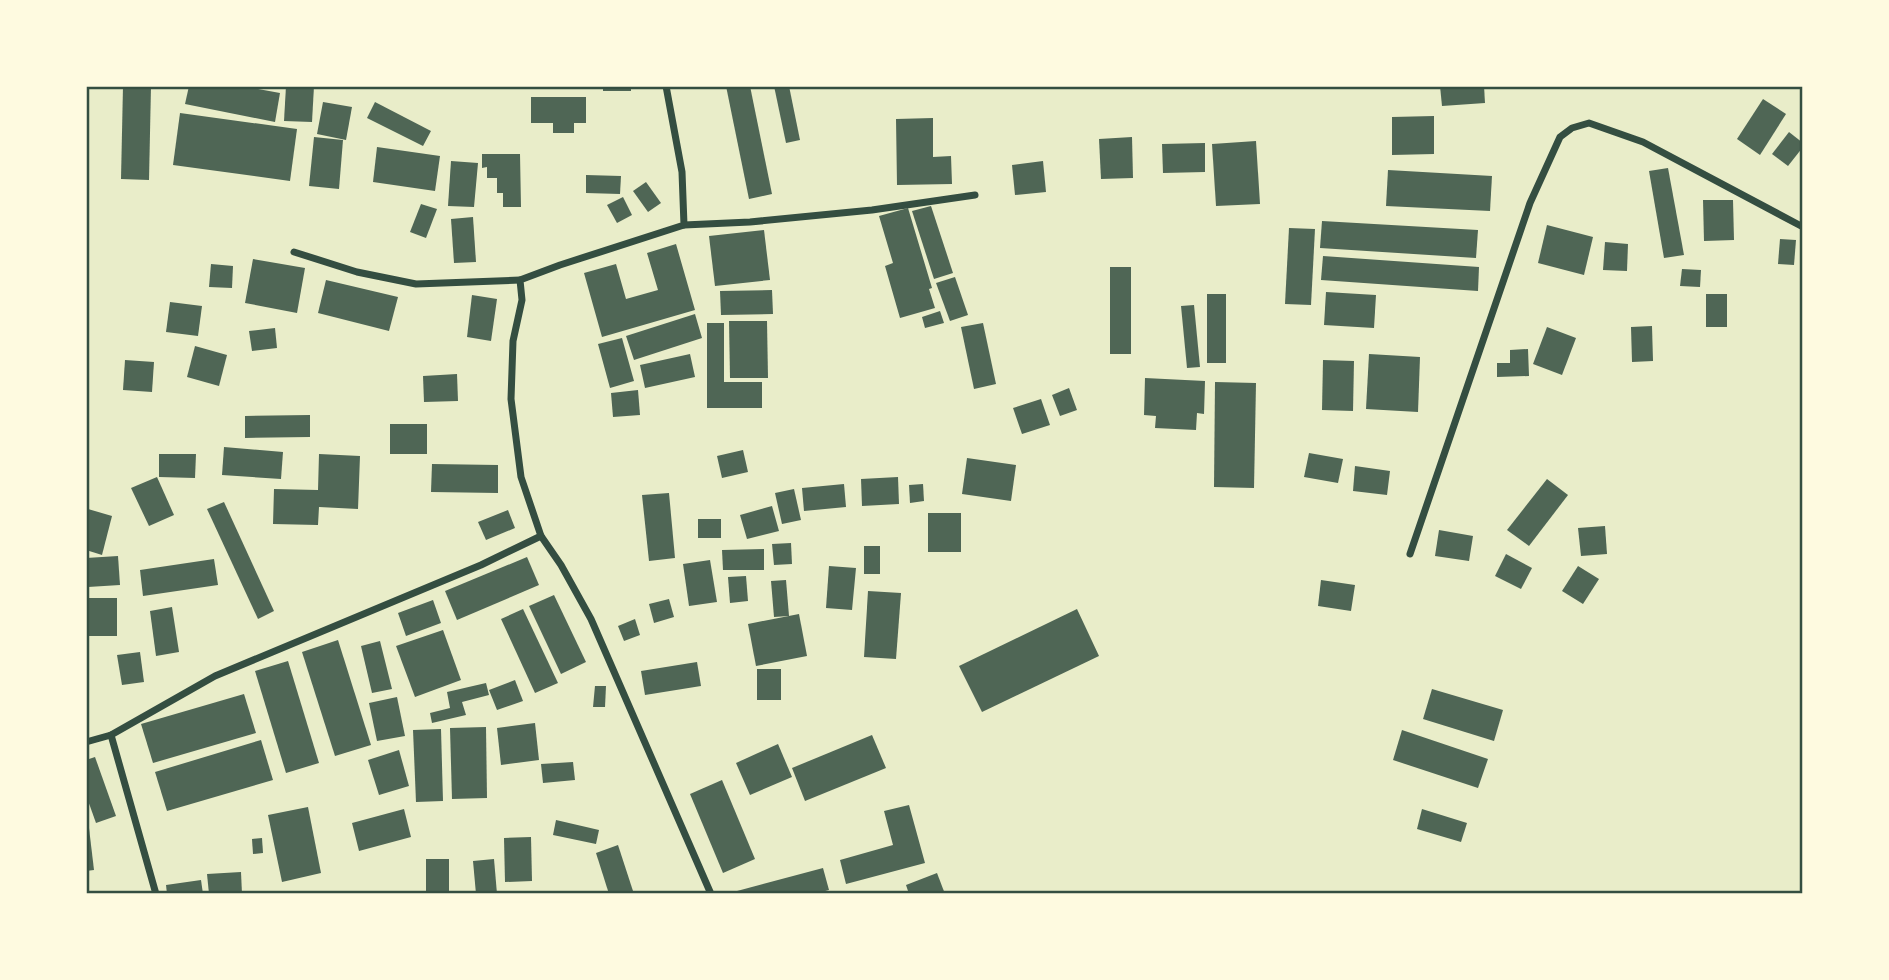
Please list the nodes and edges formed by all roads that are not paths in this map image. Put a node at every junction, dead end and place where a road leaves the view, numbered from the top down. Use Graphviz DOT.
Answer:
graph roads {
  1 [pos="666,86"];
  2 [pos="975,195"];
  3 [pos="684,225"];
  4 [pos="1803,227"];
  5 [pos="294,252"];
  6 [pos="520,280"];
  7 [pos="541,536"];
  8 [pos="1410,554"];
  9 [pos="111,735"];
  10 [pos="86,742"];
  11 [pos="156,894"];
  12 [pos="711,894"];
  1 -- 3 [label="street"];
  2 -- 3 [label="street"];
  3 -- 6 [label="street"];
  4 -- 8 [label="street"];
  5 -- 6 [label="street"];
  6 -- 7 [label="street"];
  7 -- 9 [label="street"];
  7 -- 12 [label="street"];
  9 -- 10 [label="street"];
  9 -- 11 [label="street"];
}
